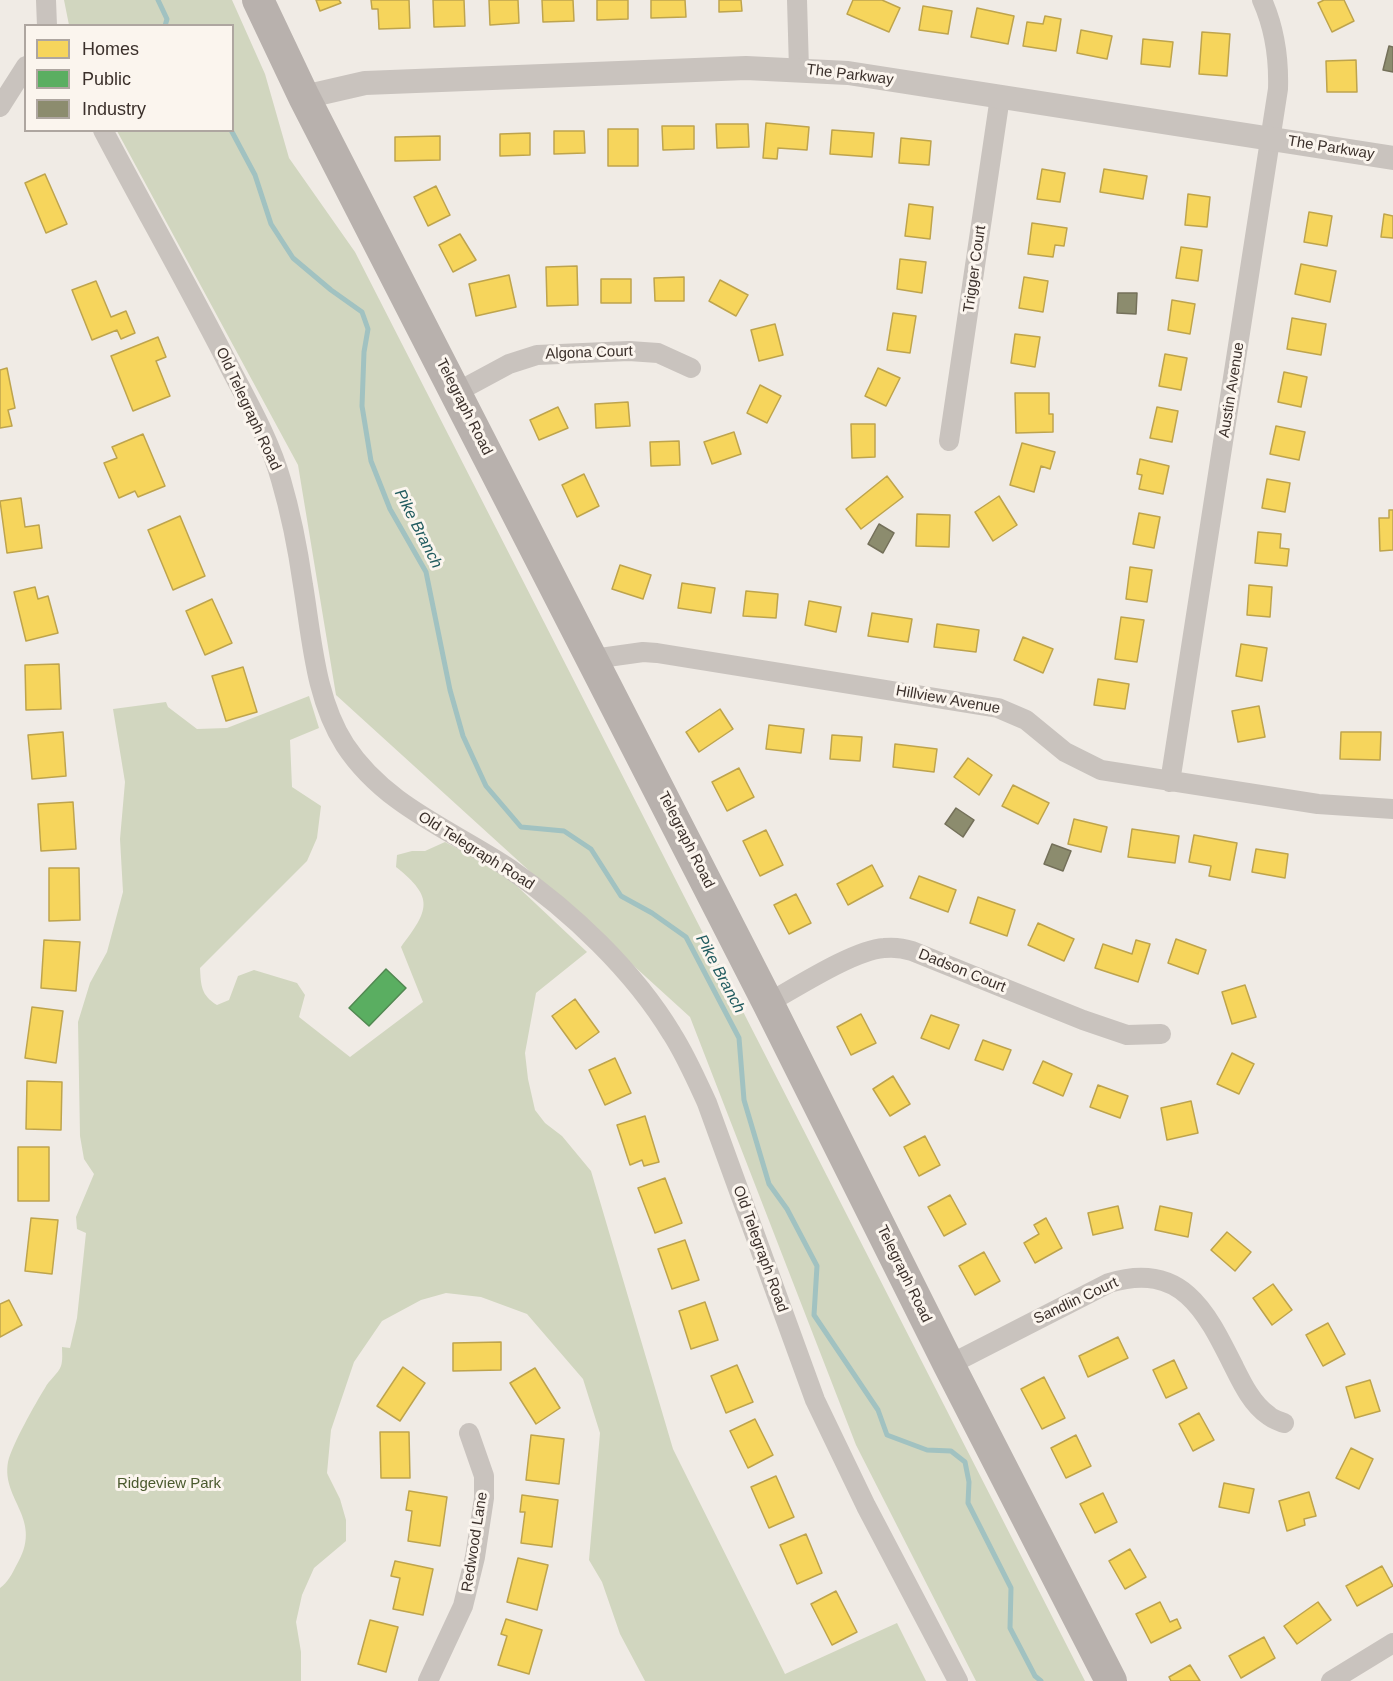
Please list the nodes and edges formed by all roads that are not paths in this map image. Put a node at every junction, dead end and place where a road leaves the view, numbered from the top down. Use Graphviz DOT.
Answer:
graph roads {
  1 [pos="46,0"];
  2 [pos="258,0"];
  3 [pos="797,0"];
  4 [pos="1262,0"];
  5 [pos="47,24"];
  6 [pos="24,69"];
  7 [pos="799,69"];
  8 [pos="304,97"];
  9 [pos="1000,97"];
  10 [pos="0,107"];
  11 [pos="104,132"];
  12 [pos="1271,139"];
  13 [pos="1393,158"];
  14 [pos="691,368"];
  15 [pos="457,392"];
  16 [pos="949,441"];
  17 [pos="593,659"];
  18 [pos="1170,782"];
  19 [pos="1393,809"];
  20 [pos="768,1003"];
  21 [pos="1161,1034"];
  22 [pos="949,1365"];
  23 [pos="1284,1423"];
  24 [pos="469,1433"];
  25 [pos="1393,1643"];
  26 [pos="428,1681"];
  27 [pos="958,1681"];
  28 [pos="1112,1681"];
  29 [pos="1331,1681"];
  1 -- 5 [label="street"];
  2 -- 8 [label="main road, Telegraph Road"];
  3 -- 7 [label="street"];
  4 -- 12 [label="street, Austin Avenue"];
  6 -- 10 [label="street"];
  7 -- 8 [label="street, The Parkway"];
  7 -- 9 [label="street, The Parkway"];
  8 -- 15 [label="main road, Telegraph Road"];
  9 -- 12 [label="street, The Parkway"];
  9 -- 16 [label="street, Trigger Court"];
  11 -- 27 [label="street, Old Telegraph Road"];
  12 -- 13 [label="street, The Parkway"];
  12 -- 18 [label="street, Austin Avenue"];
  14 -- 15 [label="street, Algona Court"];
  15 -- 17 [label="main road, Telegraph Road"];
  17 -- 18 [label="street, Hillview Avenue"];
  17 -- 20 [label="main road, Telegraph Road"];
  18 -- 19 [label="street, Hillview Avenue"];
  20 -- 21 [label="street, Dadson Court"];
  20 -- 22 [label="main road, Telegraph Road"];
  22 -- 23 [label="street, Sandlin Court"];
  22 -- 28 [label="main road, Telegraph Road"];
  24 -- 26 [label="street, Redwood Lane"];
  25 -- 29 [label="street"];
}
